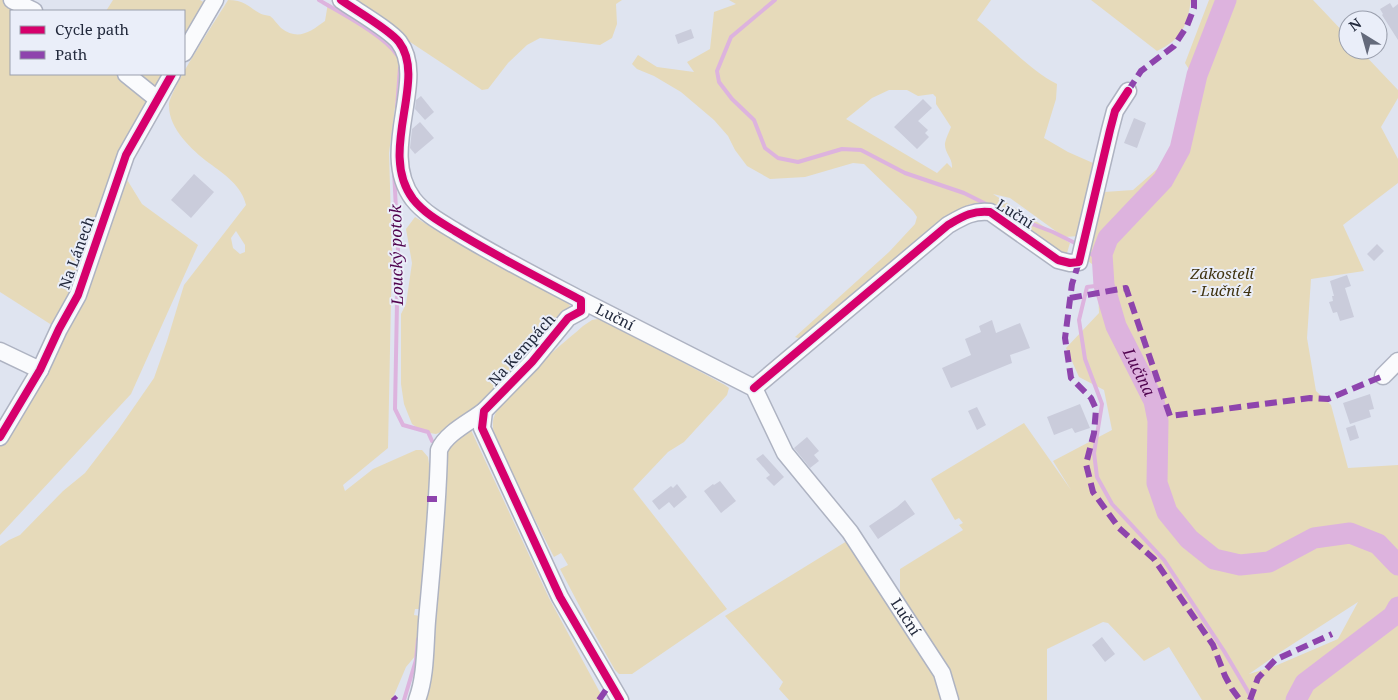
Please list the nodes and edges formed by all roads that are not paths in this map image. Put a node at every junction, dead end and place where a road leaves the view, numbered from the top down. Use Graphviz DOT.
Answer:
graph roads {
  1 [pos="12,0"];
  2 [pos="215,0"];
  3 [pos="341,0"];
  4 [pos="32,10"];
  5 [pos="185,51"];
  6 [pos="127,75"];
  7 [pos="171,75"];
  8 [pos="1128,91"];
  9 [pos="157,99"];
  10 [pos="581,300"];
  11 [pos="0,350"];
  12 [pos="1398,361"];
  13 [pos="40,370"];
  14 [pos="1383,376"];
  15 [pos="754,388"];
  16 [pos="484,411"];
  17 [pos="0,437"];
  18 [pos="417,700"];
  19 [pos="620,700"];
  20 [pos="950,700"];
  1 -- 4 [label="street"];
  2 -- 5 [label="street"];
  3 -- 10 [label="street"];
  6 -- 9 [label="street"];
  7 -- 9 [label="street, Na Lánech"];
  8 -- 15 [label="street, Luční"];
  9 -- 13 [label="street, Na Lánech"];
  10 -- 15 [label="street, Luční"];
  10 -- 16 [label="street, Na Kempách"];
  11 -- 13 [label="street"];
  12 -- 14 [label="street"];
  13 -- 17 [label="street, Na Lánech"];
  15 -- 20 [label="street, Luční"];
  16 -- 18 [label="street"];
  16 -- 19 [label="street"];
}
